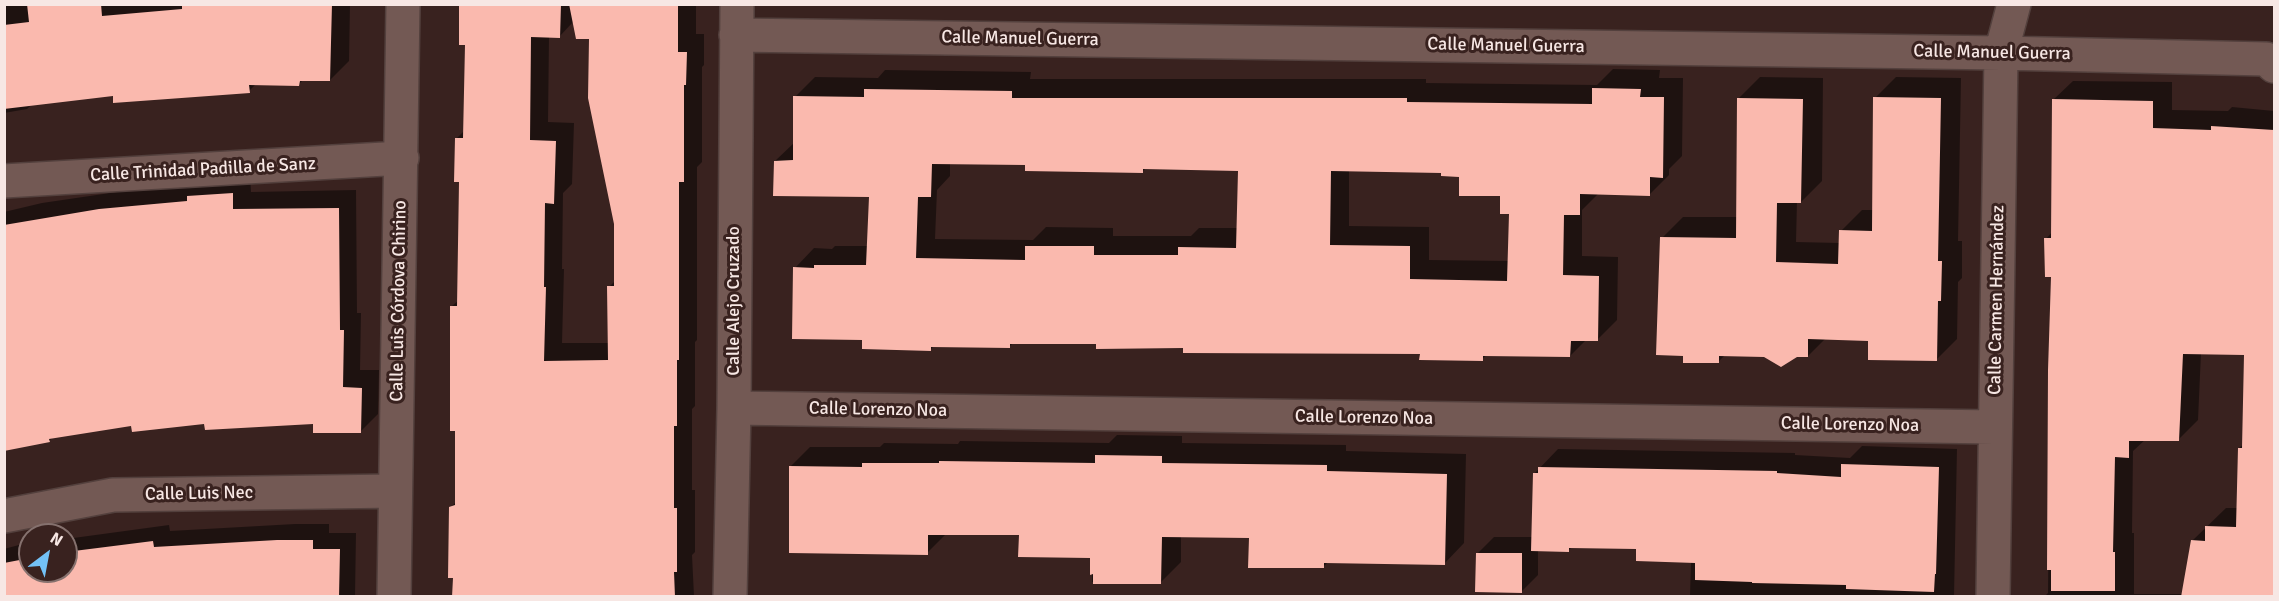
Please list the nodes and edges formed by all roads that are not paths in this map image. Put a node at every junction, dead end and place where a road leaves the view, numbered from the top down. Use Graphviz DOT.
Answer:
graph roads {
  1 [pos="403,4"];
  2 [pos="2014,4"];
  3 [pos="736,20"];
  4 [pos="2001,53"];
  5 [pos="2274,66"];
  6 [pos="402,158"];
  7 [pos="4,181"];
  8 [pos="734,408"];
  9 [pos="1994,427"];
  10 [pos="395,491"];
  11 [pos="4,516"];
  12 [pos="394,597"];
  13 [pos="730,597"];
  14 [pos="1993,597"];
  1 -- 6 [label="street, Calle Luis Córdova Chirino"];
  2 -- 4 [label="street, Calle Carmen Hernández"];
  3 -- 4 [label="street, Calle Manuel Guerra"];
  3 -- 8 [label="street, Calle Alejo Cruzado"];
  4 -- 5 [label="street, Calle Manuel Guerra"];
  4 -- 9 [label="street, Calle Carmen Hernández"];
  6 -- 7 [label="street, Calle Trinidad Padilla de Sanz"];
  6 -- 10 [label="street, Calle Luis Córdova Chirino"];
  8 -- 9 [label="street, Calle Lorenzo Noa"];
  8 -- 13 [label="street, Calle Alejo Cruzado"];
  9 -- 14 [label="street, Calle Carmen Hernández"];
  10 -- 11 [label="street, Calle Luis Nec"];
  10 -- 12 [label="street, Calle Luis Córdova Chirino"];
}
